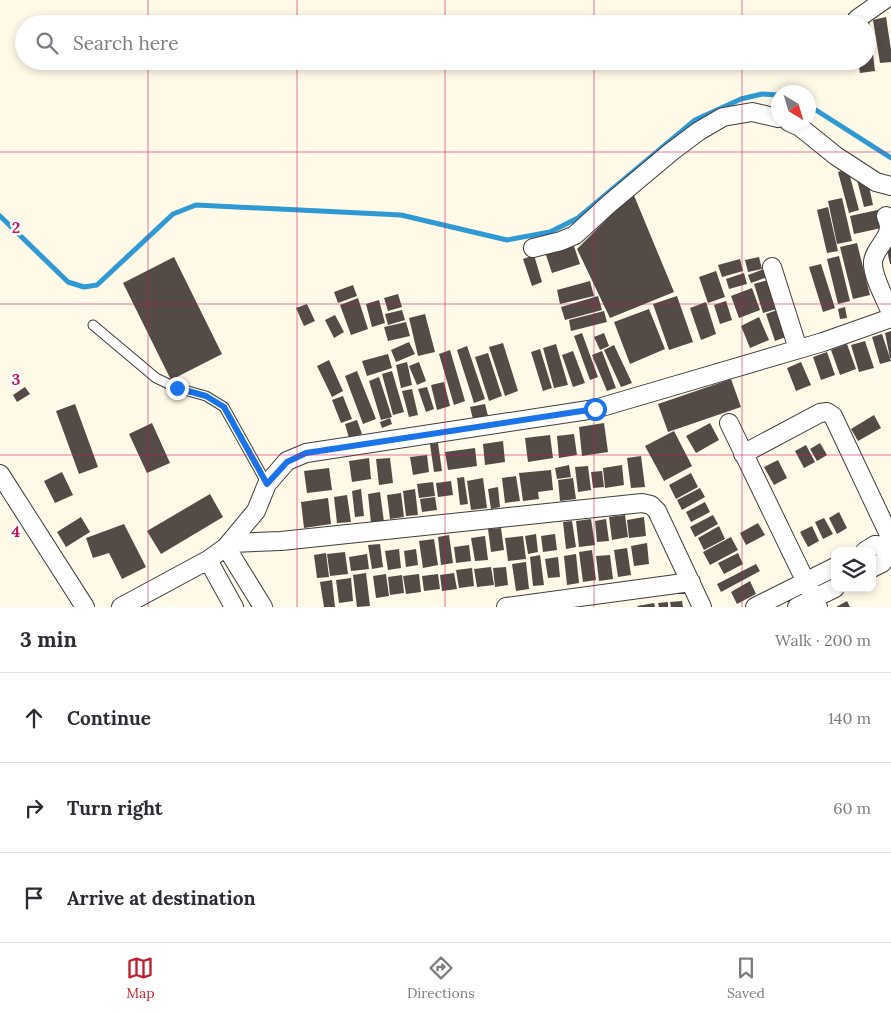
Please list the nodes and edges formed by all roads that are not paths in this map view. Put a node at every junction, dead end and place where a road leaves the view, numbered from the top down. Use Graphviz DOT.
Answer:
graph roads {
  1 [pos="884,0"];
  2 [pos="862,15"];
  3 [pos="771,116"];
  4 [pos="804,130"];
  5 [pos="891,186"];
  6 [pos="886,216"];
  7 [pos="532,248"];
  8 [pos="772,268"];
  9 [pos="891,313"];
  10 [pos="891,318"];
  11 [pos="92,325"];
  12 [pos="798,349"];
  13 [pos="728,423"];
  14 [pos="743,454"];
  15 [pos="0,474"];
  16 [pos="267,484"];
  17 [pos="891,539"];
  18 [pos="229,545"];
  19 [pos="891,546"];
  20 [pos="872,547"];
  21 [pos="891,551"];
  22 [pos="208,560"];
  23 [pos="876,566"];
  24 [pos="831,569"];
  25 [pos="691,582"];
  26 [pos="806,582"];
  27 [pos="831,591"];
  28 [pos="816,603"];
  29 [pos="128,605"];
  30 [pos="85,607"];
  31 [pos="234,607"];
  32 [pos="263,607"];
  33 [pos="506,607"];
  34 [pos="702,607"];
  35 [pos="755,607"];
  36 [pos="797,607"];
  1 -- 2 [label="street"];
  3 -- 7 [label="street"];
  4 -- 5 [label="street"];
  6 -- 9 [label="street"];
  8 -- 12 [label="street"];
  10 -- 12 [label="street"];
  11 -- 16 [label="lane"];
  12 -- 16 [label="street"];
  13 -- 14 [label="street"];
  14 -- 17 [label="street"];
  14 -- 26 [label="street"];
  15 -- 30 [label="street"];
  16 -- 18 [label="street"];
  18 -- 22 [label="street"];
  18 -- 25 [label="street"];
  18 -- 32 [label="street"];
  19 -- 20 [label="street"];
  21 -- 23 [label="street"];
  22 -- 29 [label="street"];
  22 -- 31 [label="street"];
  24 -- 26 [label="street"];
  25 -- 33 [label="street"];
  25 -- 34 [label="street"];
  26 -- 28 [label="street"];
  26 -- 35 [label="street"];
  27 -- 28 [label="street"];
  28 -- 36 [label="street"];
}
